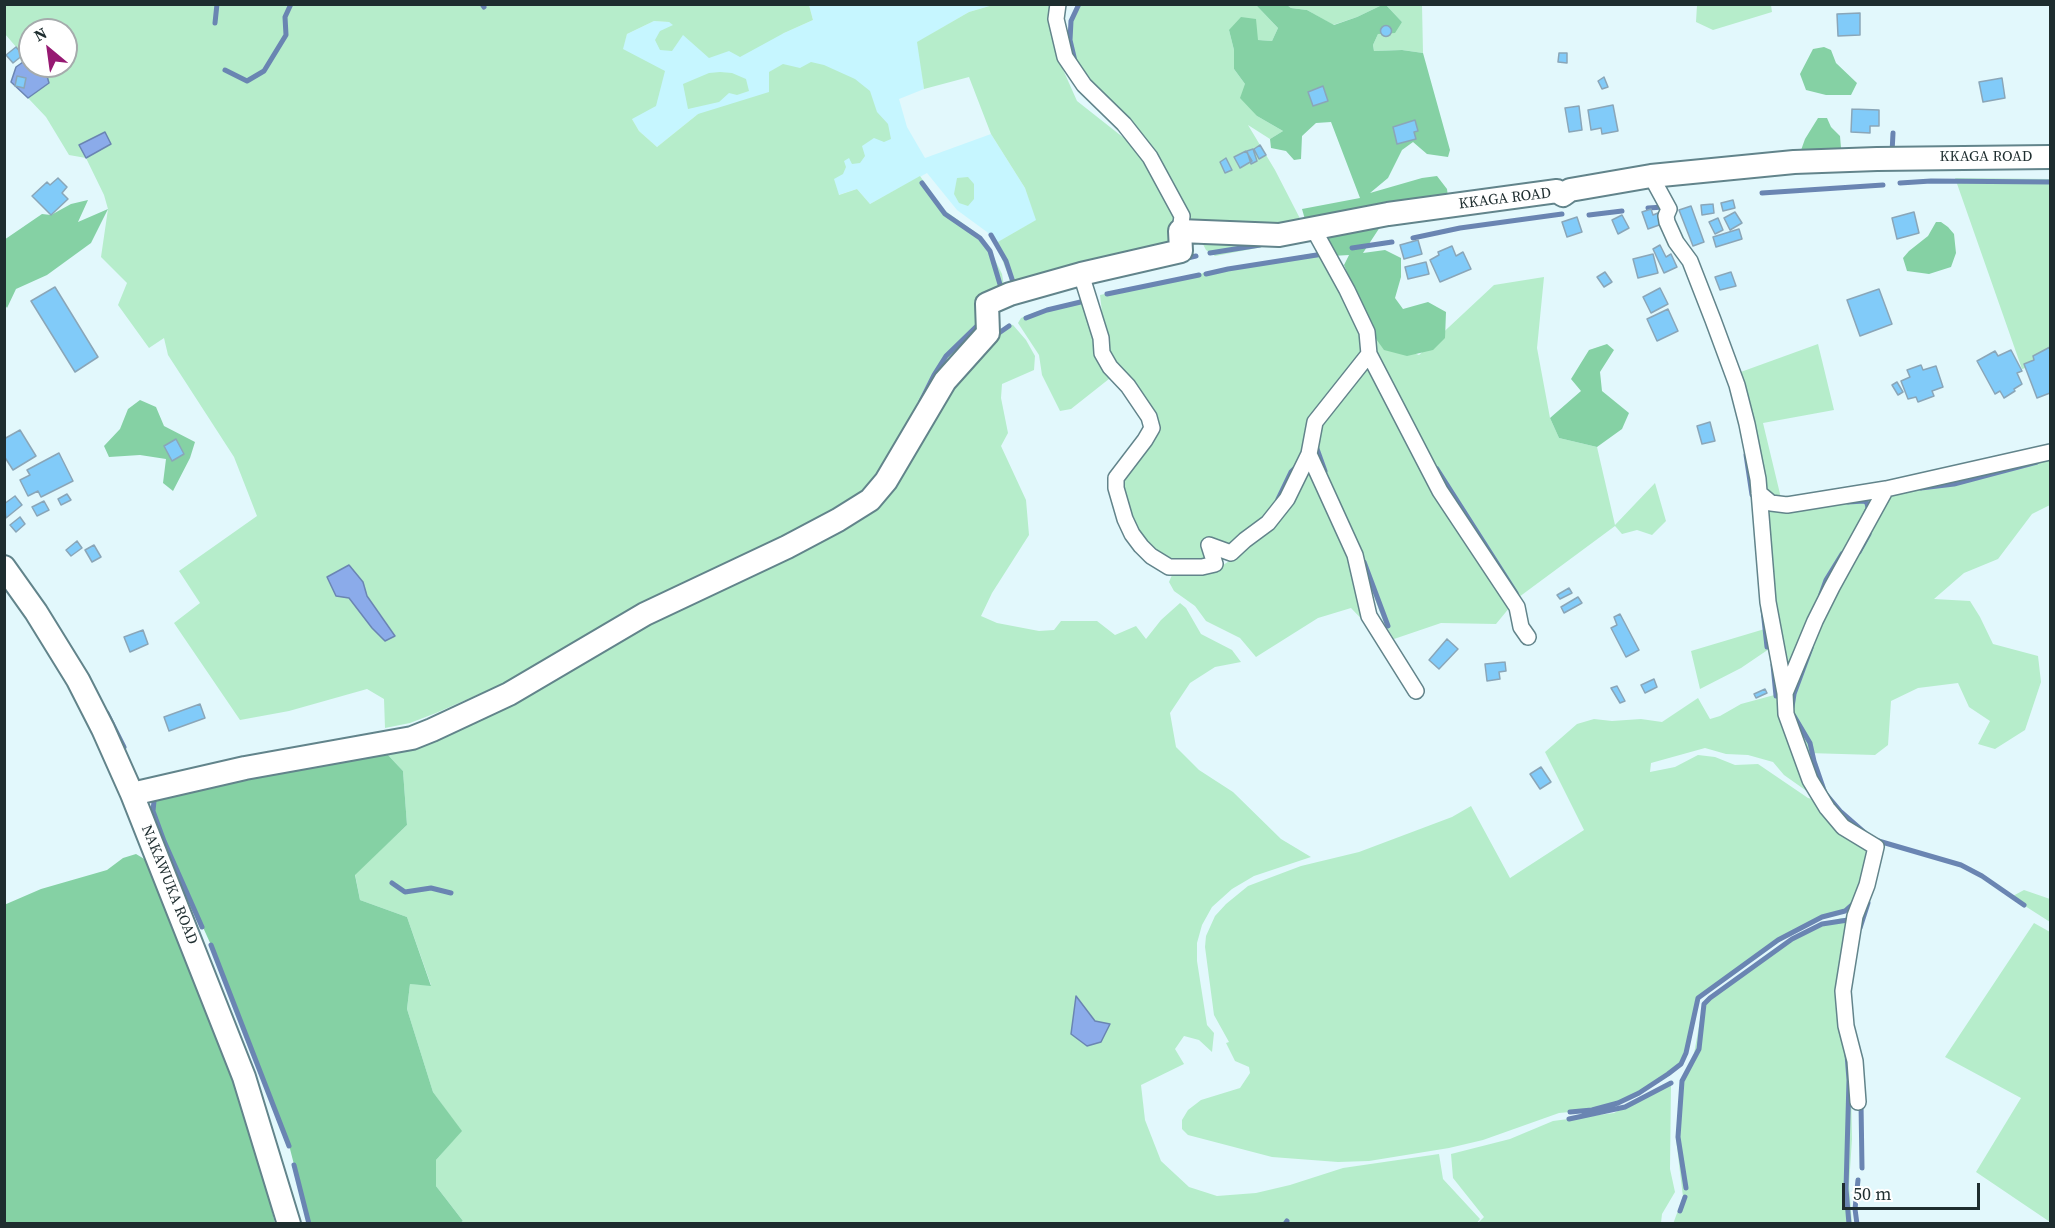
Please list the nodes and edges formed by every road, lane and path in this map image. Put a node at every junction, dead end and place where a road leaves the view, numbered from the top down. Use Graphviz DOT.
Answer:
graph roads {
  1 [pos="1058,4"];
  2 [pos="2050,157"];
  3 [pos="1651,177"];
  4 [pos="1314,230"];
  5 [pos="1180,231"];
  6 [pos="1081,274"];
  7 [pos="1369,354"];
  8 [pos="2050,452"];
  9 [pos="1309,454"];
  10 [pos="1886,489"];
  11 [pos="1759,493"];
  12 [pos="4,567"];
  13 [pos="1528,637"];
  14 [pos="1416,691"];
  15 [pos="1785,693"];
  16 [pos="132,794"];
  17 [pos="1858,1102"];
  18 [pos="289,1224"];
  1 -- 5 [label="street"];
  2 -- 3 [label="street, KKAGA ROAD"];
  3 -- 4 [label="street, KKAGA ROAD"];
  3 -- 11 [label="street"];
  4 -- 5 [label="street, KKAGA ROAD"];
  4 -- 7 [label="street"];
  5 -- 6 [label="street"];
  6 -- 9 [label="street"];
  6 -- 16 [label="street"];
  7 -- 9 [label="street"];
  7 -- 13 [label="street"];
  8 -- 10 [label="street"];
  9 -- 14 [label="street"];
  10 -- 11 [label="street"];
  10 -- 15 [label="street"];
  11 -- 15 [label="street"];
  12 -- 16 [label="street, NAKAWUKA ROAD"];
  15 -- 17 [label="street"];
  16 -- 18 [label="street, NAKAWUKA ROAD"];
}
